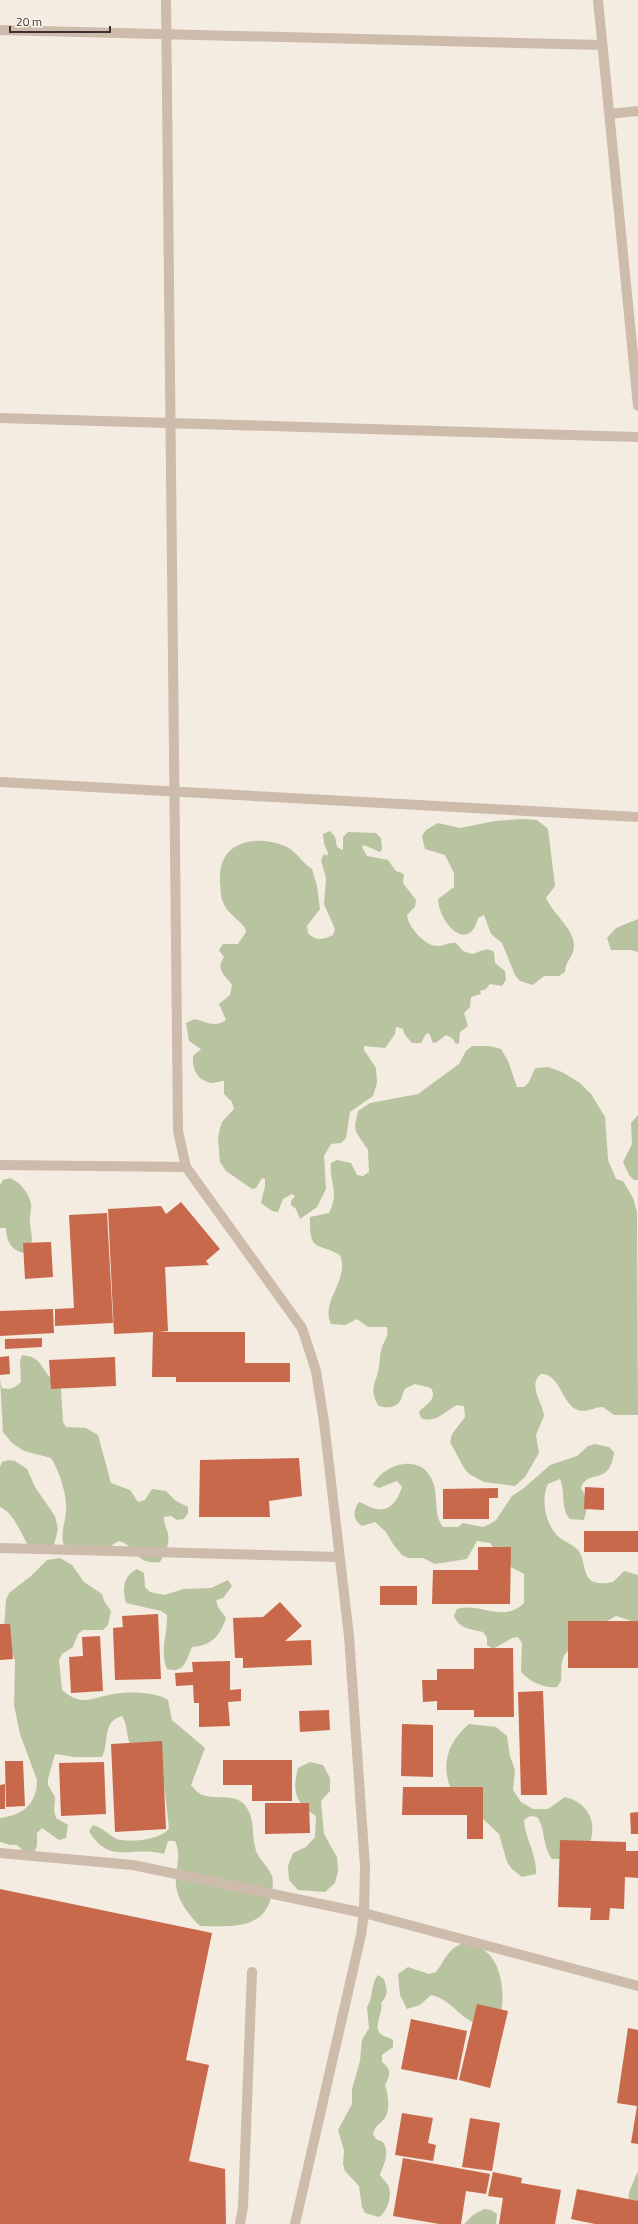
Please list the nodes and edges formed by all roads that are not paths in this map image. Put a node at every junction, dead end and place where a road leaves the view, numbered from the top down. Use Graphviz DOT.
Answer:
graph roads {
  1 [pos="166,0"];
  2 [pos="598,0"];
  3 [pos="0,30"];
  4 [pos="166,34"];
  5 [pos="602,45"];
  6 [pos="638,112"];
  7 [pos="609,114"];
  8 [pos="638,406"];
  9 [pos="0,418"];
  10 [pos="171,423"];
  11 [pos="638,437"];
  12 [pos="0,782"];
  13 [pos="175,792"];
  14 [pos="638,817"];
  15 [pos="0,1165"];
  16 [pos="186,1167"];
  17 [pos="0,1548"];
  18 [pos="339,1558"];
  19 [pos="0,1853"];
  20 [pos="364,1913"];
  21 [pos="252,1972"];
  22 [pos="638,1986"];
  23 [pos="240,2224"];
  24 [pos="295,2224"];
  1 -- 4 [label="street"];
  2 -- 5 [label="street"];
  3 -- 4 [label="street"];
  4 -- 5 [label="street"];
  4 -- 10 [label="street"];
  5 -- 7 [label="street"];
  6 -- 7 [label="street"];
  7 -- 8 [label="street"];
  9 -- 10 [label="street"];
  10 -- 11 [label="street"];
  10 -- 13 [label="street"];
  12 -- 13 [label="street"];
  13 -- 14 [label="street"];
  13 -- 16 [label="street"];
  15 -- 16 [label="street"];
  16 -- 18 [label="street"];
  17 -- 18 [label="street"];
  18 -- 20 [label="street"];
  19 -- 20 [label="street"];
  20 -- 22 [label="street"];
  20 -- 24 [label="street"];
  21 -- 23 [label="street"];
}
